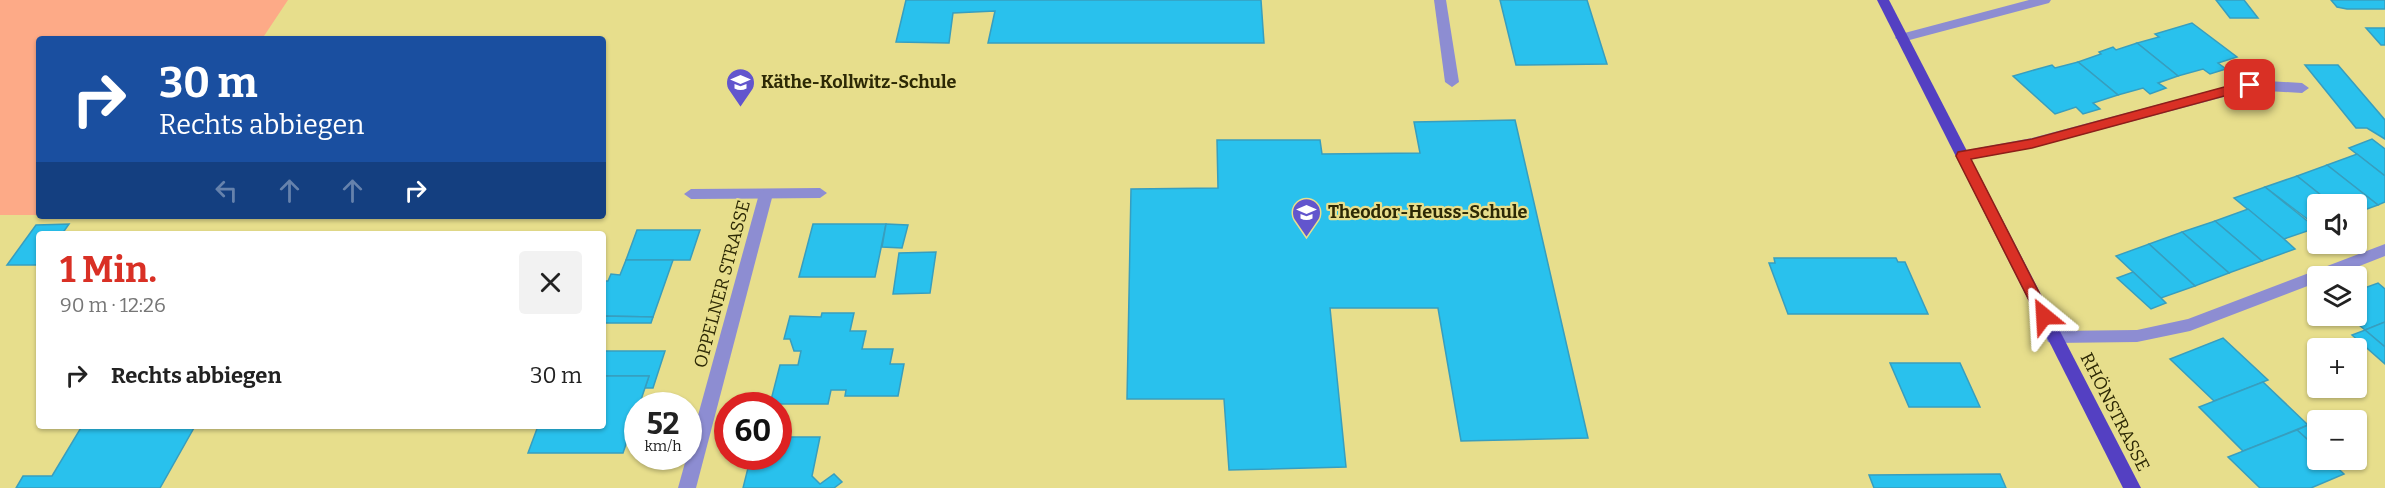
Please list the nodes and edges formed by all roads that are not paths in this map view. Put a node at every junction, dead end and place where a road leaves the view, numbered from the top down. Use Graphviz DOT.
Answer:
graph roads {
  1 [pos="1440,0"];
  2 [pos="1883,0"];
  3 [pos="2046,0"];
  4 [pos="1902,38"];
  5 [pos="1452,82"];
  6 [pos="2302,87"];
  7 [pos="1962,156"];
  8 [pos="691,194"];
  9 [pos="766,194"];
  10 [pos="820,194"];
  11 [pos="2385,250"];
  12 [pos="2054,337"];
  13 [pos="687,488"];
  14 [pos="2132,488"];
  1 -- 5 [label="street"];
  2 -- 4 [label="main road, RHÖNSTRASSE"];
  3 -- 4 [label="street"];
  4 -- 7 [label="main road, RHÖNSTRASSE"];
  6 -- 7 [label="street"];
  7 -- 12 [label="main road, RHÖNSTRASSE"];
  8 -- 9 [label="street"];
  9 -- 10 [label="street"];
  9 -- 13 [label="street, OPPELNER STRASSE"];
  11 -- 12 [label="street"];
  12 -- 14 [label="main road, RHÖNSTRASSE"];
}
